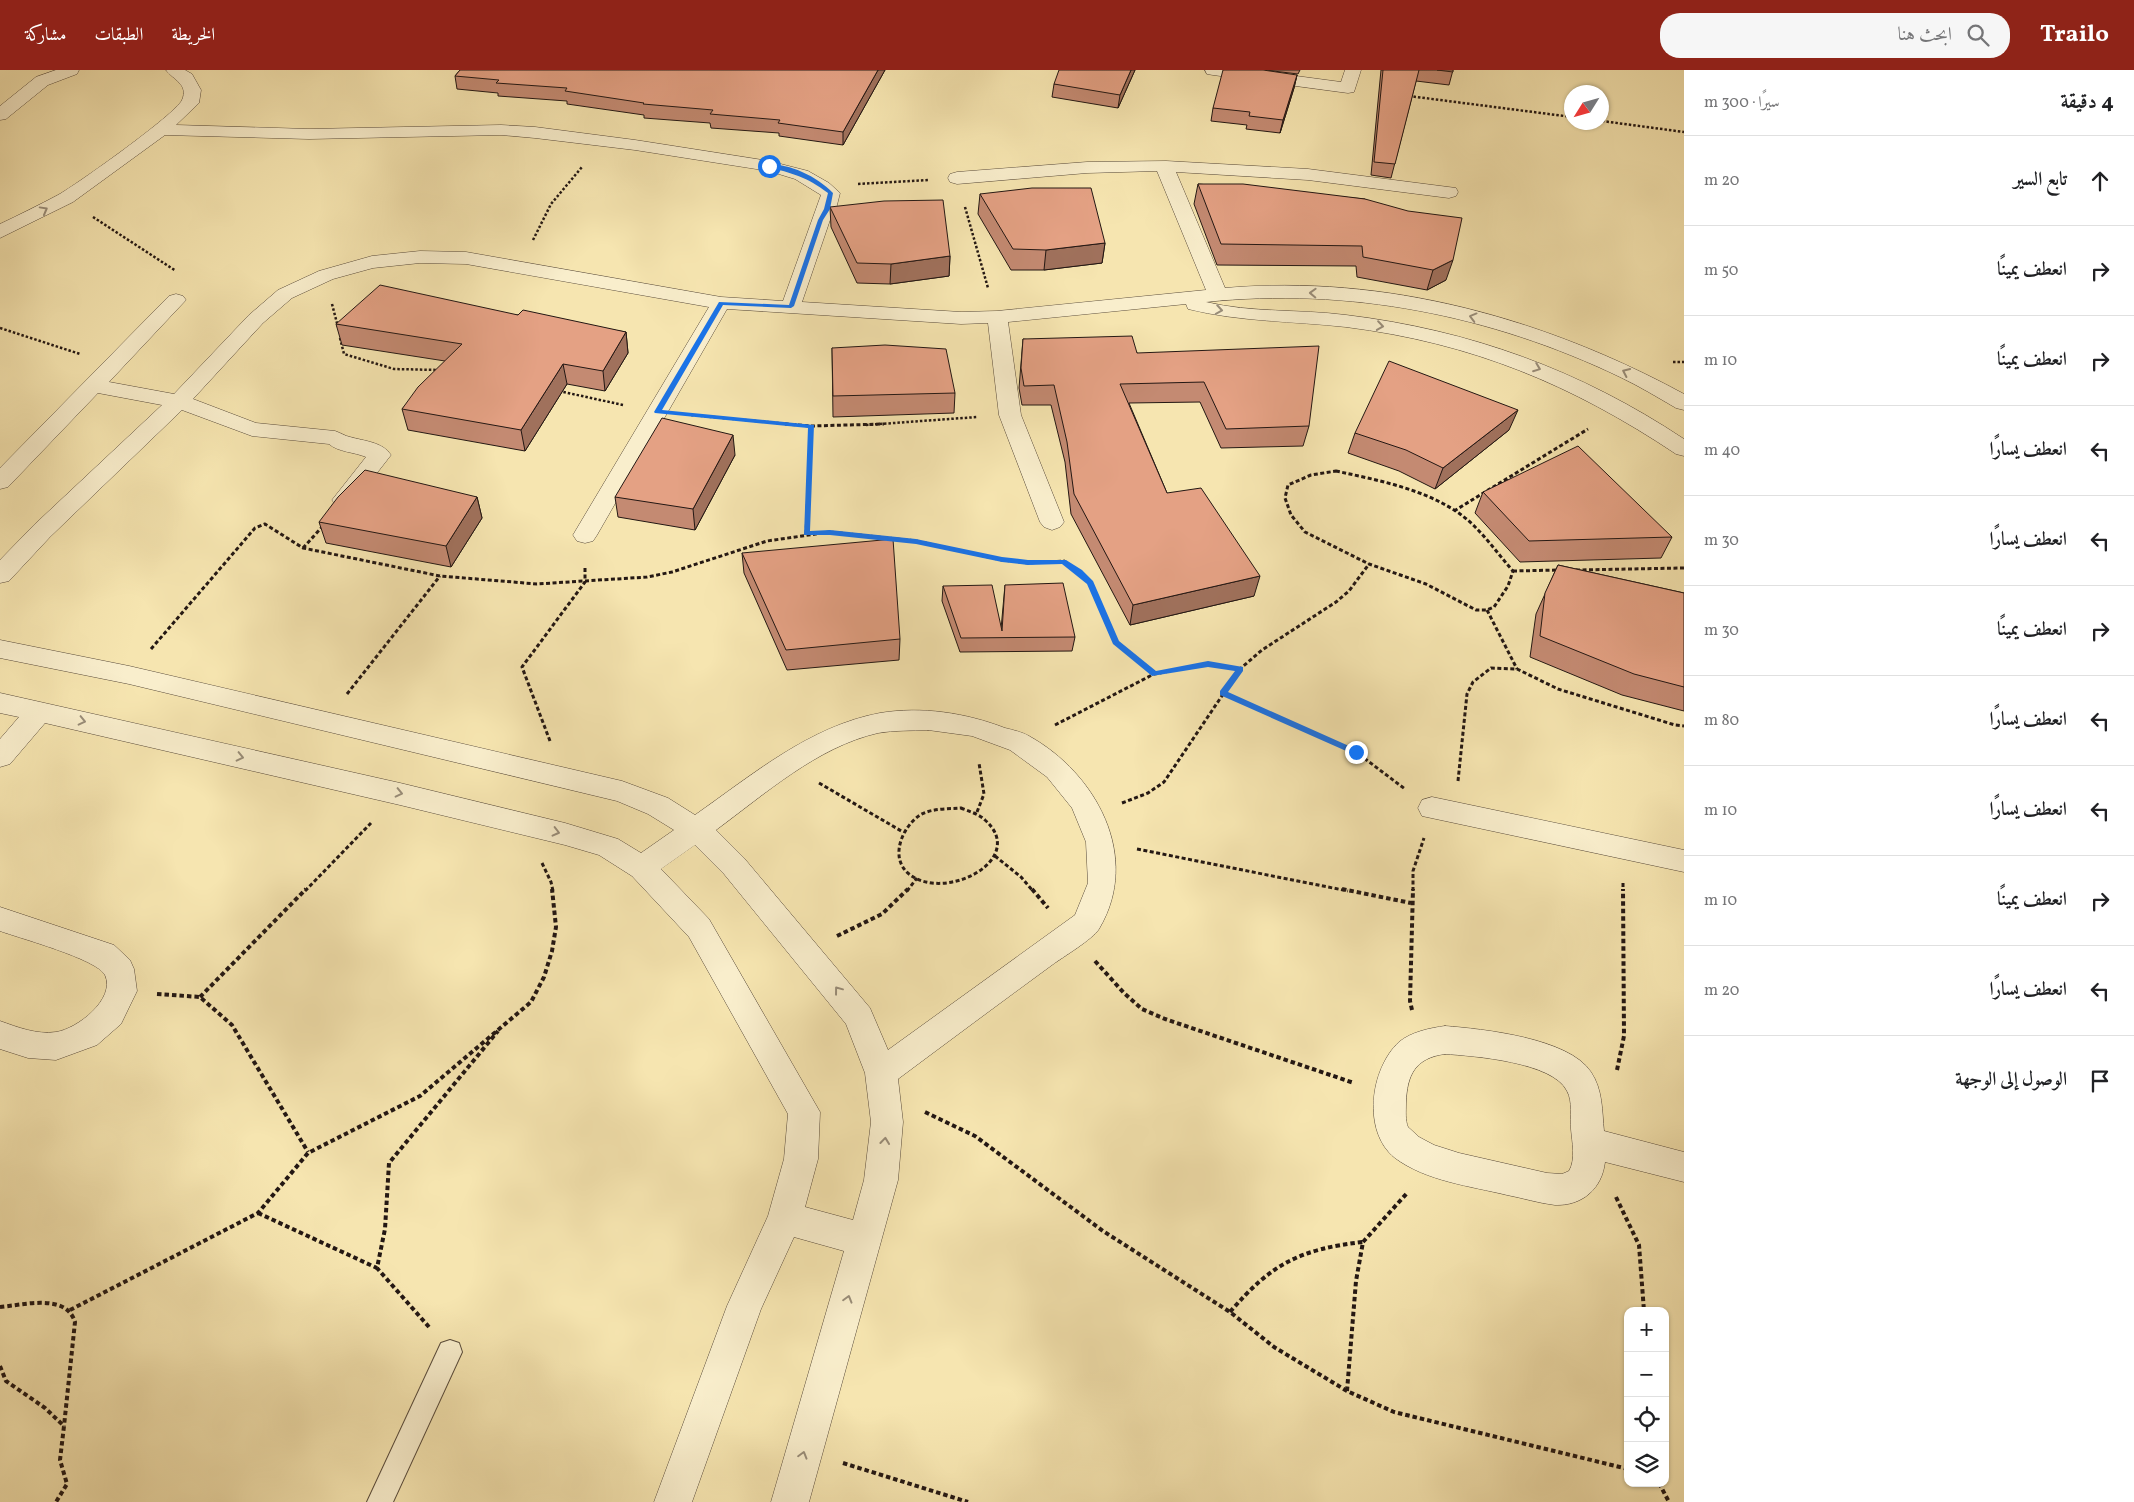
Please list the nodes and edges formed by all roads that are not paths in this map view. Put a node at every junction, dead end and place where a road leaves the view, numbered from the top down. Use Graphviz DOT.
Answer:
graph roads {
  1 [pos="71,70"];
  2 [pos="174,70"];
  3 [pos="1212,70"];
  4 [pos="1353,70"];
  5 [pos="2,110"];
  6 [pos="161,130"];
  7 [pos="1164,166"];
  8 [pos="957,178"];
  9 [pos="1449,192"];
  10 [pos="0,232"];
  11 [pos="1218,294"];
  12 [pos="1171,299"];
  13 [pos="176,300"];
  14 [pos="721,303"];
  15 [pos="791,306"];
  16 [pos="997,317"];
  17 [pos="1496,323"];
  18 [pos="1481,348"];
  19 [pos="93,386"];
  20 [pos="1660,390"];
  21 [pos="178,401"];
  22 [pos="1684,403"];
  23 [pos="1624,410"];
  24 [pos="1684,449"];
  25 [pos="0,482"];
  26 [pos="342,502"];
  27 [pos="1052,522"];
  28 [pos="585,535"];
  29 [pos="0,575"];
  30 [pos="0,649"];
  31 [pos="0,702"];
  32 [pos="40,711"];
  33 [pos="0,757"];
  34 [pos="1443,811"];
  35 [pos="697,830"];
  36 [pos="1684,861"];
  37 [pos="642,868"];
  38 [pos="0,919"];
  39 [pos="0,1035"];
  40 [pos="882,1085"];
  41 [pos="1588,1142"];
  42 [pos="1684,1167"];
  43 [pos="785,1218"];
  44 [pos="864,1240"];
  45 [pos="450,1352"];
  46 [pos="380,1502"];
  47 [pos="673,1502"];
  48 [pos="790,1502"];
  1 -- 5 [label="street"];
  2 -- 6 [label="street"];
  3 -- 4 [label="street"];
  10 -- 6 [label="street, one-way"];
  6 -- 15 [label="street"];
  7 -- 8 [label="street"];
  7 -- 9 [label="street"];
  7 -- 11 [label="street"];
  11 -- 12 [label="street"];
  17 -- 11 [label="street, one-way"];
  12 -- 16 [label="street"];
  12 -- 18 [label="street, one-way"];
  13 -- 19 [label="street"];
  14 -- 15 [label="street"];
  14 -- 21 [label="street"];
  14 -- 28 [label="street"];
  15 -- 16 [label="street"];
  16 -- 27 [label="street"];
  17 -- 18 [label="street"];
  20 -- 17 [label="street, one-way"];
  18 -- 23 [label="street, one-way"];
  19 -- 21 [label="street"];
  19 -- 25 [label="street"];
  20 -- 22 [label="street"];
  20 -- 23 [label="street"];
  21 -- 26 [label="street"];
  21 -- 29 [label="street"];
  23 -- 24 [label="street"];
  30 -- 35 [label="street"];
  31 -- 32 [label="street"];
  32 -- 33 [label="street"];
  32 -- 37 [label="street, one-way"];
  34 -- 36 [label="street"];
  35 -- 37 [label="street"];
  40 -- 35 [label="street, one-way"];
  35 -- 40 [label="street"];
  37 -- 43 [label="street"];
  38 -- 39 [label="street"];
  44 -- 40 [label="street, one-way"];
  41 -- 41 [label="street"];
  41 -- 42 [label="street"];
  43 -- 44 [label="street"];
  43 -- 47 [label="street"];
  48 -- 44 [label="street, one-way"];
  45 -- 46 [label="lane"];
}
